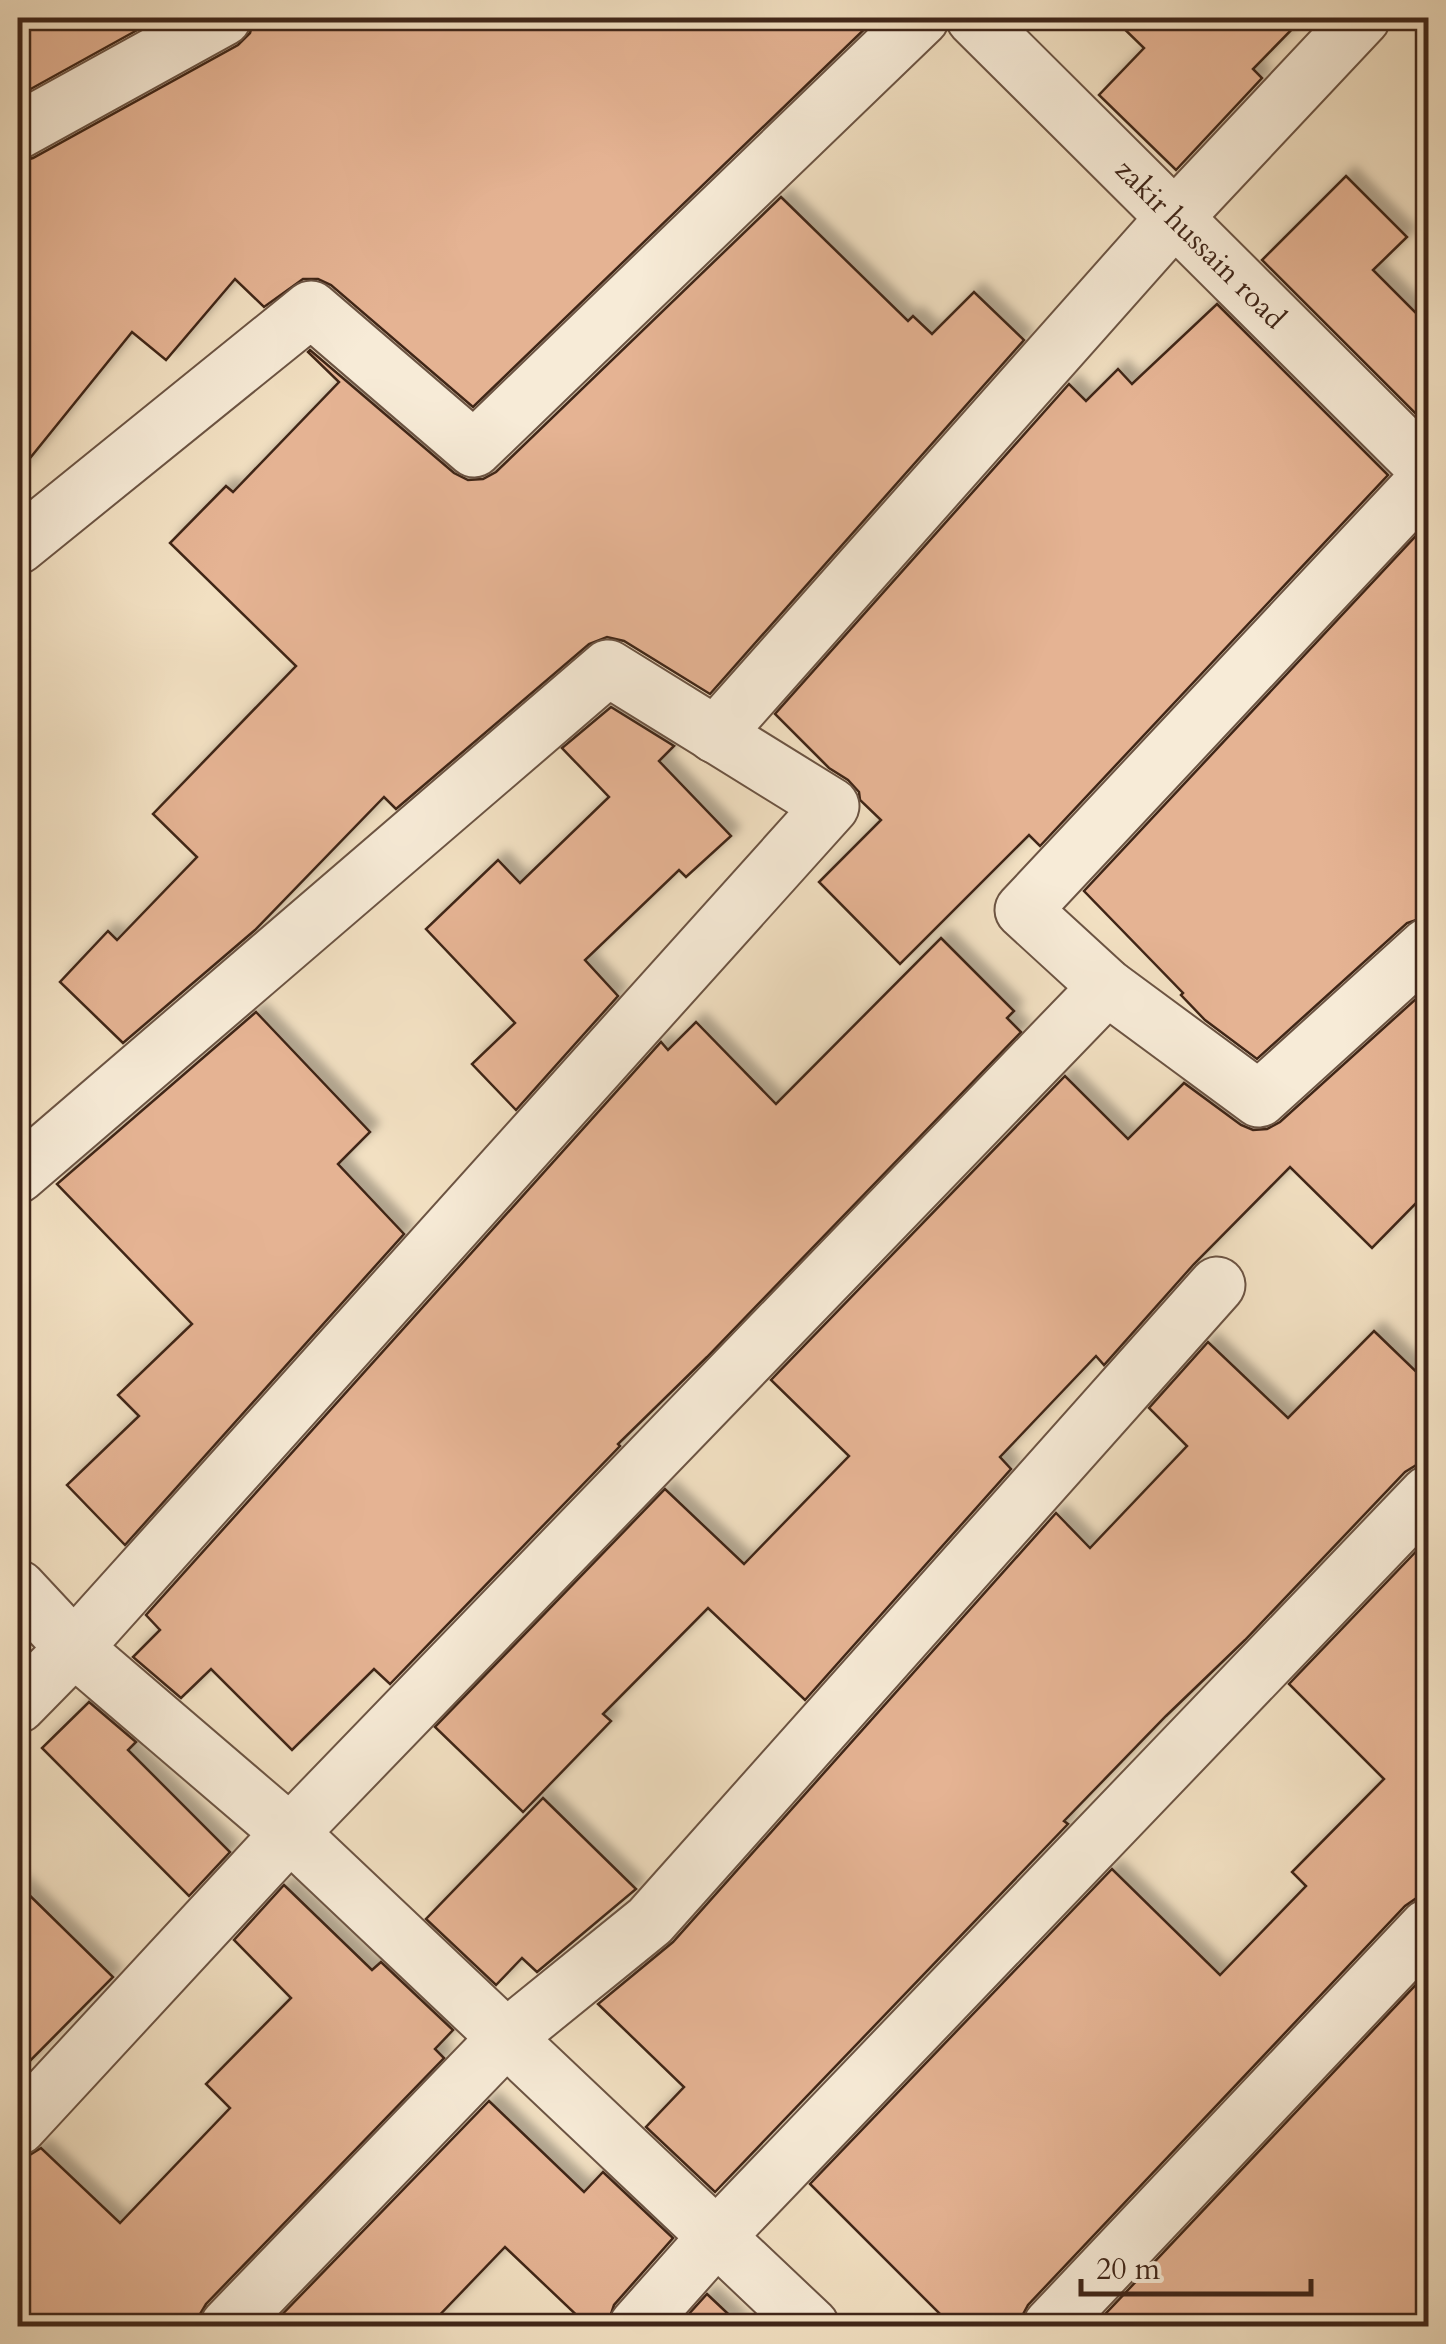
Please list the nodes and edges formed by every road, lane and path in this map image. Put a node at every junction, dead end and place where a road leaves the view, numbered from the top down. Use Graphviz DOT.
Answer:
graph roads {
  1 [pos="223,18"];
  2 [pos="921,18"];
  3 [pos="974,18"];
  4 [pos="1362,18"];
  5 [pos="18,131"];
  6 [pos="1176,216"];
  7 [pos="1428,470"];
  8 [pos="1428,478"];
  9 [pos="18,546"];
  10 [pos="715,735"];
  11 [pos="1428,946"];
  12 [pos="1107,986"];
  13 [pos="18,1176"];
  14 [pos="1217,1286"];
  15 [pos="1428,1494"];
  16 [pos="18,1588"];
  17 [pos="74,1648"];
  18 [pos="18,1705"];
  19 [pos="290,1833"];
  20 [pos="1428,1927"];
  21 [pos="507,2037"];
  22 [pos="18,2126"];
  23 [pos="717,2236"];
  24 [pos="228,2326"];
  25 [pos="636,2326"];
  26 [pos="811,2326"];
  27 [pos="1051,2326"];
  1 -- 5 [label="street"];
  2 -- 9 [label="street"];
  3 -- 6 [label="street, zakir hussain road"];
  4 -- 6 [label="street"];
  6 -- 7 [label="street, zakir hussain road"];
  6 -- 10 [label="street"];
  8 -- 12 [label="street"];
  10 -- 13 [label="street"];
  10 -- 17 [label="street"];
  11 -- 12 [label="street"];
  12 -- 19 [label="street"];
  14 -- 21 [label="street"];
  15 -- 23 [label="street"];
  16 -- 17 [label="street"];
  17 -- 18 [label="street"];
  17 -- 19 [label="street"];
  19 -- 21 [label="street"];
  19 -- 22 [label="street"];
  20 -- 27 [label="street"];
  21 -- 23 [label="street"];
  21 -- 24 [label="street"];
  23 -- 25 [label="street"];
  23 -- 26 [label="street"];
}
